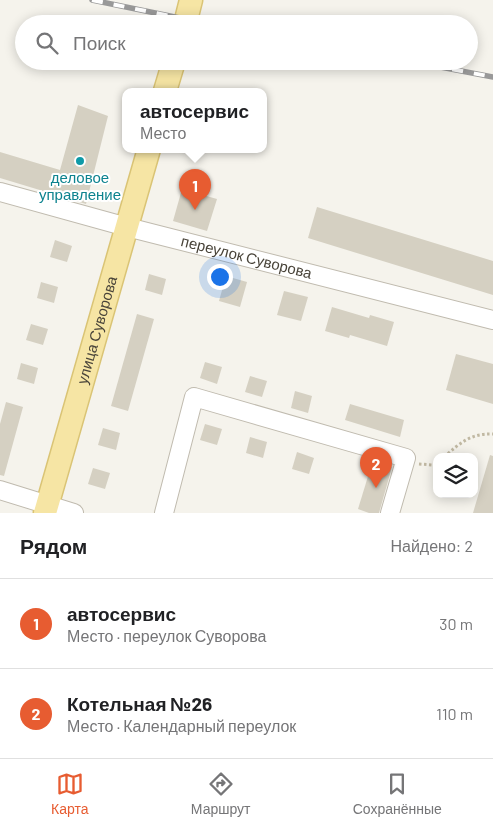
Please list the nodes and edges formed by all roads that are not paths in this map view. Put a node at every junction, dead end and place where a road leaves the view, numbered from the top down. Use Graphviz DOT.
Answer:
graph roads {
  1 [pos="191,0"];
  2 [pos="187,15"];
  3 [pos="171,70"];
  4 [pos="166,88"];
  5 [pos="148,153"];
  6 [pos="0,192"];
  7 [pos="127,227"];
  8 [pos="493,320"];
  9 [pos="0,490"];
  10 [pos="46,508"];
  11 [pos="74,513"];
  12 [pos="164,513"];
  13 [pos="390,513"];
  1 -- 2 [label="main road"];
  3 -- 4 [label="main road"];
  5 -- 7 [label="main road, улица Суворова"];
  6 -- 7 [label="street, переулок Суворова"];
  7 -- 8 [label="street, переулок Суворова"];
  7 -- 10 [label="main road, улица Суворова"];
  9 -- 10 [label="street"];
  10 -- 11 [label="street"];
  12 -- 13 [label="street"];
}
